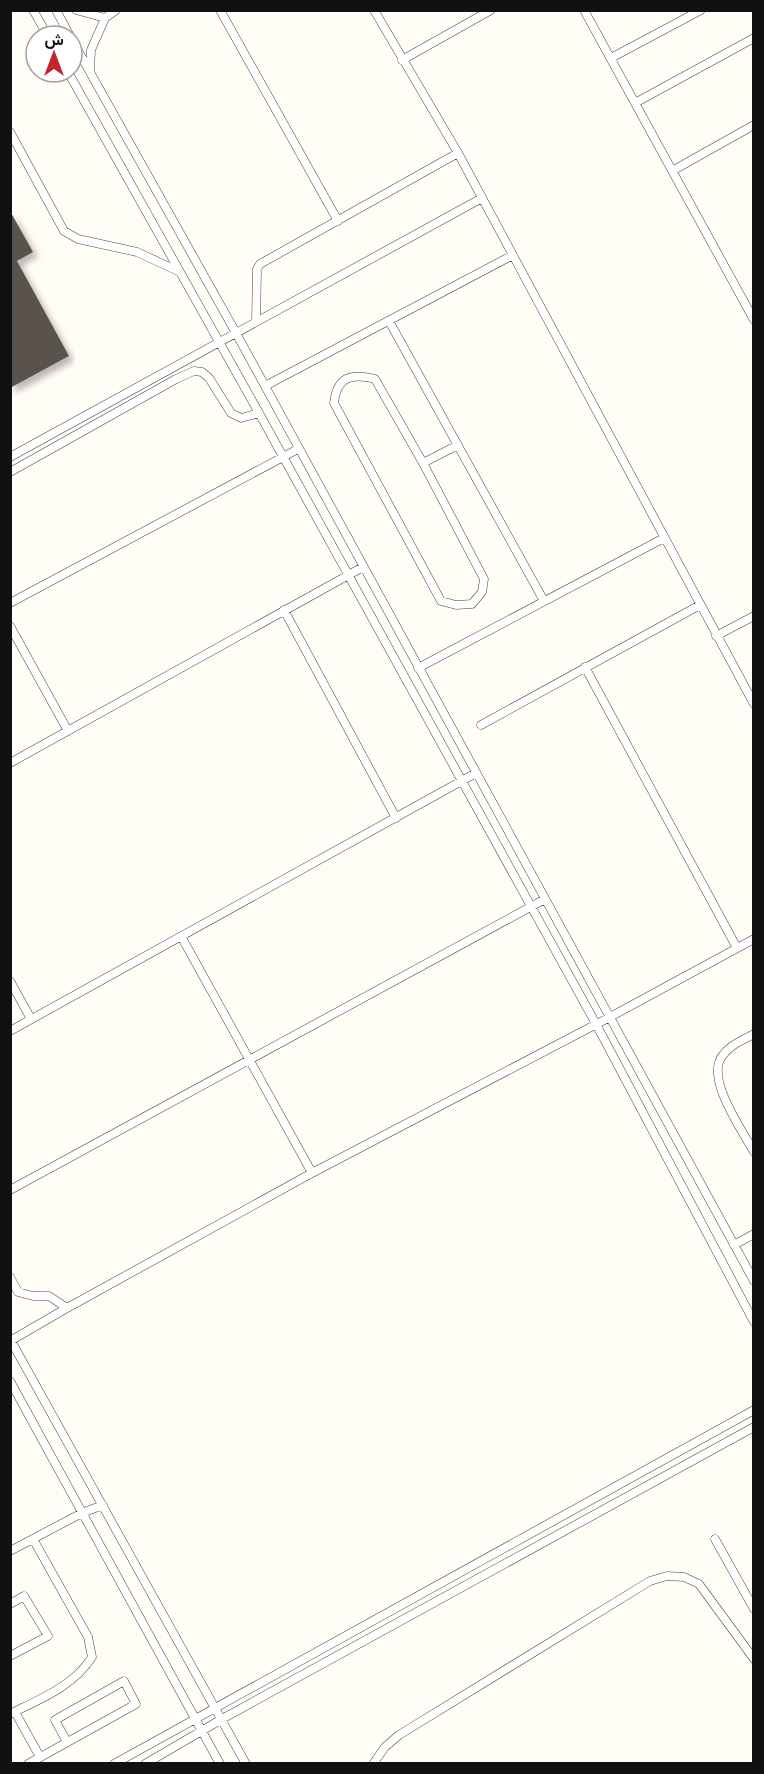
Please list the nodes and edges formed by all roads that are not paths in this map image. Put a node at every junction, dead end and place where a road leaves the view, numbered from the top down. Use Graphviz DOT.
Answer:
graph roads {
  1 [pos="33,10"];
  2 [pos="56,10"];
  3 [pos="76,10"];
  4 [pos="116,10"];
  5 [pos="220,10"];
  6 [pos="374,10"];
  7 [pos="491,10"];
  8 [pos="584,10"];
  9 [pos="701,10"];
  10 [pos="105,18"];
  11 [pos="41,24"];
  12 [pos="64,24"];
  13 [pos="753,38"];
  14 [pos="610,58"];
  15 [pos="402,60"];
  16 [pos="84,63"];
  17 [pos="90,74"];
  18 [pos="75,84"];
  19 [pos="635,103"];
  20 [pos="753,125"];
  21 [pos="10,132"];
  22 [pos="458,153"];
  23 [pos="672,171"];
  24 [pos="482,198"];
  25 [pos="338,221"];
  26 [pos="513,255"];
  27 [pos="178,272"];
  28 [pos="753,320"];
  29 [pos="389,321"];
  30 [pos="256,322"];
  31 [pos="236,333"];
  32 [pos="218,343"];
  33 [pos="265,386"];
  34 [pos="259,413"];
  35 [pos="458,445"];
  36 [pos="298,449"];
  37 [pos="283,456"];
  38 [pos="10,457"];
  39 [pos="423,464"];
  40 [pos="10,472"];
  41 [pos="664,538"];
  42 [pos="363,567"];
  43 [pos="348,574"];
  44 [pos="544,601"];
  45 [pos="10,603"];
  46 [pos="700,605"];
  47 [pos="284,610"];
  48 [pos="753,616"];
  49 [pos="10,626"];
  50 [pos="716,636"];
  51 [pos="585,667"];
  52 [pos="418,668"];
  53 [pos="753,704"];
  54 [pos="481,725"];
  55 [pos="68,731"];
  56 [pos="10,763"];
  57 [pos="476,772"];
  58 [pos="462,781"];
  59 [pos="396,818"];
  60 [pos="545,900"];
  61 [pos="531,907"];
  62 [pos="181,936"];
  63 [pos="753,939"];
  64 [pos="737,948"];
  65 [pos="10,981"];
  66 [pos="610,1017"];
  67 [pos="31,1019"];
  68 [pos="596,1024"];
  69 [pos="10,1031"];
  70 [pos="753,1034"];
  71 [pos="250,1061"];
  72 [pos="753,1132"];
  73 [pos="745,1136"];
  74 [pos="753,1152"];
  75 [pos="312,1173"];
  76 [pos="10,1190"];
  77 [pos="753,1234"];
  78 [pos="734,1245"];
  79 [pos="10,1277"];
  80 [pos="753,1281"];
  81 [pos="67,1308"];
  82 [pos="753,1322"];
  83 [pos="11,1340"];
  84 [pos="10,1381"];
  85 [pos="753,1410"];
  86 [pos="753,1427"];
  87 [pos="103,1505"];
  88 [pos="82,1513"];
  89 [pos="33,1539"];
  90 [pos="715,1539"];
  91 [pos="10,1551"];
  92 [pos="10,1604"];
  93 [pos="753,1609"];
  94 [pos="10,1656"];
  95 [pos="753,1659"];
  96 [pos="215,1707"];
  97 [pos="13,1713"];
  98 [pos="194,1719"];
  99 [pos="222,1719"];
  100 [pos="201,1733"];
  101 [pos="68,1742"];
  102 [pos="40,1757"];
  103 [pos="28,1764"];
  104 [pos="114,1764"];
  105 [pos="145,1764"];
  106 [pos="220,1764"];
  107 [pos="246,1764"];
  108 [pos="373,1764"];
  1 -- 11 [label="lane"];
  2 -- 12 [label="lane"];
  3 -- 10 [label="lane"];
  4 -- 10 [label="lane"];
  5 -- 25 [label="lane"];
  6 -- 15 [label="lane"];
  7 -- 15 [label="lane"];
  8 -- 14 [label="lane"];
  9 -- 14 [label="lane"];
  10 -- 17 [label="lane"];
  13 -- 19 [label="lane"];
  14 -- 19 [label="lane"];
  15 -- 22 [label="lane"];
  16 -- 17 [label="lane"];
  17 -- 31 [label="lane"];
  18 -- 27 [label="lane"];
  19 -- 23 [label="lane"];
  20 -- 23 [label="lane"];
  21 -- 27 [label="lane"];
  22 -- 24 [label="lane"];
  22 -- 25 [label="lane"];
  23 -- 28 [label="lane"];
  24 -- 26 [label="lane"];
  24 -- 30 [label="lane"];
  25 -- 30 [label="lane"];
  26 -- 29 [label="lane"];
  26 -- 41 [label="lane"];
  27 -- 32 [label="lane"];
  29 -- 33 [label="lane"];
  29 -- 35 [label="lane"];
  30 -- 31 [label="lane"];
  31 -- 32 [label="lane"];
  31 -- 33 [label="lane"];
  32 -- 34 [label="lane"];
  32 -- 38 [label="lane"];
  33 -- 36 [label="lane"];
  34 -- 37 [label="lane"];
  34 -- 40 [label="lane"];
  35 -- 39 [label="lane"];
  35 -- 44 [label="lane"];
  36 -- 37 [label="lane"];
  36 -- 42 [label="lane"];
  37 -- 43 [label="lane"];
  37 -- 45 [label="lane"];
  39 -- 39 [label="lane"];
  41 -- 44 [label="lane"];
  41 -- 46 [label="lane"];
  42 -- 43 [label="lane"];
  42 -- 52 [label="lane"];
  43 -- 47 [label="lane"];
  43 -- 58 [label="lane"];
  44 -- 52 [label="lane"];
  46 -- 50 [label="lane"];
  46 -- 51 [label="lane"];
  47 -- 55 [label="lane"];
  47 -- 59 [label="lane"];
  48 -- 50 [label="lane"];
  49 -- 55 [label="lane"];
  50 -- 53 [label="lane"];
  51 -- 54 [label="lane"];
  51 -- 64 [label="lane"];
  52 -- 57 [label="lane"];
  55 -- 56 [label="lane"];
  57 -- 58 [label="lane"];
  57 -- 60 [label="lane"];
  58 -- 59 [label="lane"];
  58 -- 61 [label="lane"];
  59 -- 62 [label="lane"];
  60 -- 61 [label="lane"];
  60 -- 66 [label="lane"];
  61 -- 68 [label="lane"];
  61 -- 71 [label="lane"];
  62 -- 67 [label="lane"];
  62 -- 71 [label="lane"];
  63 -- 64 [label="lane"];
  64 -- 66 [label="lane"];
  65 -- 67 [label="lane"];
  66 -- 68 [label="lane"];
  66 -- 78 [label="lane"];
  67 -- 69 [label="lane"];
  68 -- 75 [label="lane"];
  68 -- 82 [label="lane"];
  70 -- 73 [label="lane"];
  71 -- 75 [label="lane"];
  71 -- 76 [label="lane"];
  72 -- 73 [label="lane"];
  73 -- 74 [label="lane"];
  75 -- 81 [label="lane"];
  77 -- 78 [label="lane"];
  78 -- 80 [label="lane"];
  79 -- 81 [label="lane"];
  81 -- 83 [label="lane"];
  83 -- 87 [label="lane"];
  84 -- 88 [label="lane"];
  85 -- 96 [label="lane"];
  86 -- 99 [label="lane"];
  87 -- 88 [label="lane"];
  87 -- 96 [label="lane"];
  88 -- 89 [label="lane"];
  88 -- 98 [label="lane"];
  89 -- 91 [label="lane"];
  89 -- 97 [label="lane"];
  90 -- 93 [label="lane"];
  92 -- 94 [label="lane"];
  95 -- 108 [label="lane"];
  96 -- 98 [label="lane"];
  96 -- 99 [label="lane"];
  97 -- 102 [label="lane"];
  98 -- 100 [label="lane"];
  98 -- 104 [label="lane"];
  99 -- 100 [label="lane"];
  99 -- 107 [label="lane"];
  100 -- 105 [label="lane"];
  100 -- 106 [label="lane"];
  101 -- 101 [label="lane"];
  101 -- 102 [label="lane"];
  102 -- 103 [label="lane"];
}
